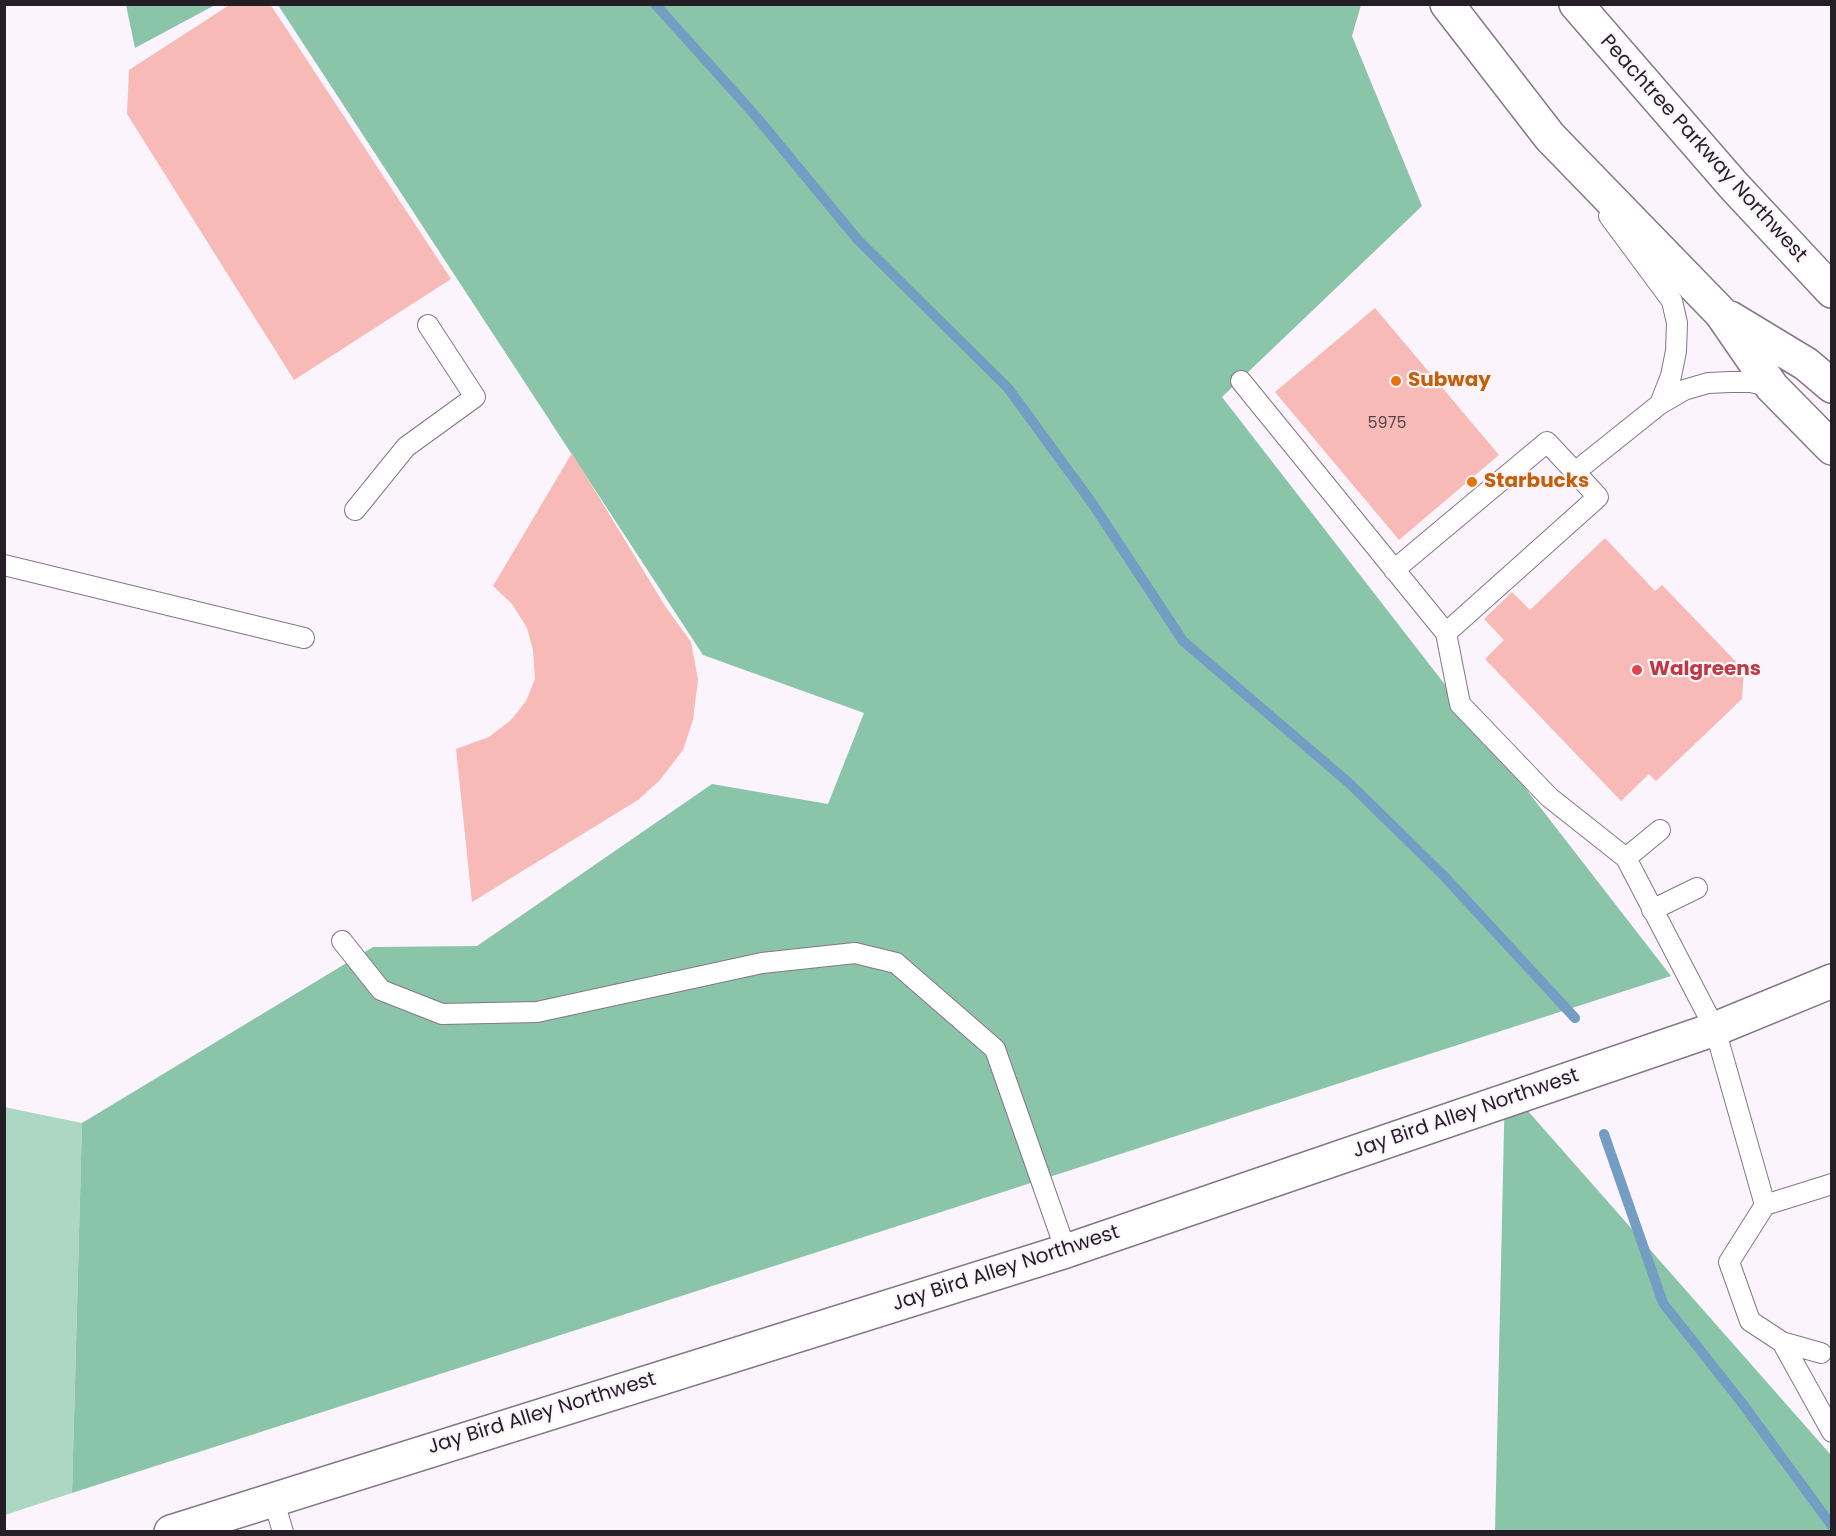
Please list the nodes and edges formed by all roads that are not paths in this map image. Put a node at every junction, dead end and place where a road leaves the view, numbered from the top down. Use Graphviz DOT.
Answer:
graph roads {
  1 [pos="1448,4"];
  2 [pos="1576,4"];
  3 [pos="1550,137"];
  4 [pos="1832,291"];
  5 [pos="1721,313"];
  6 [pos="428,325"];
  7 [pos="1242,381"];
  8 [pos="1832,386"];
  9 [pos="1772,387"];
  10 [pos="1660,404"];
  11 [pos="1832,448"];
  12 [pos="1575,472"];
  13 [pos="355,510"];
  14 [pos="4,565"];
  15 [pos="1394,570"];
  16 [pos="1446,633"];
  17 [pos="304,638"];
  18 [pos="1660,830"];
  19 [pos="1626,858"];
  20 [pos="1697,888"];
  21 [pos="1652,909"];
  22 [pos="342,941"];
  23 [pos="1832,981"];
  24 [pos="1715,1029"];
  25 [pos="1832,1184"];
  26 [pos="1765,1205"];
  27 [pos="1066,1251"];
  28 [pos="1782,1342"];
  29 [pos="1821,1353"];
  30 [pos="1832,1432"];
  31 [pos="273,1498"];
  32 [pos="171,1532"];
  33 [pos="283,1532"];
  1 -- 3 [label="main road"];
  2 -- 4 [label="main road, Peachtree Parkway Northwest"];
  3 -- 5 [label="main road"];
  3 -- 10 [label="lane"];
  5 -- 8 [label="main road"];
  5 -- 9 [label="main road"];
  6 -- 13 [label="lane"];
  7 -- 15 [label="lane"];
  9 -- 10 [label="lane"];
  9 -- 11 [label="main road"];
  10 -- 12 [label="lane"];
  12 -- 15 [label="lane"];
  12 -- 16 [label="lane"];
  14 -- 17 [label="lane"];
  15 -- 16 [label="lane"];
  16 -- 19 [label="lane"];
  18 -- 19 [label="lane"];
  19 -- 21 [label="lane"];
  20 -- 21 [label="lane"];
  21 -- 24 [label="lane"];
  22 -- 27 [label="lane"];
  23 -- 24 [label="main road, Jay Bird Alley Northwest"];
  24 -- 26 [label="lane"];
  24 -- 27 [label="main road, Jay Bird Alley Northwest"];
  25 -- 26 [label="lane"];
  26 -- 28 [label="lane"];
  27 -- 31 [label="main road, Jay Bird Alley Northwest"];
  28 -- 29 [label="lane"];
  28 -- 30 [label="lane"];
  31 -- 32 [label="main road, Jay Bird Alley Northwest"];
  31 -- 33 [label="lane"];
}
